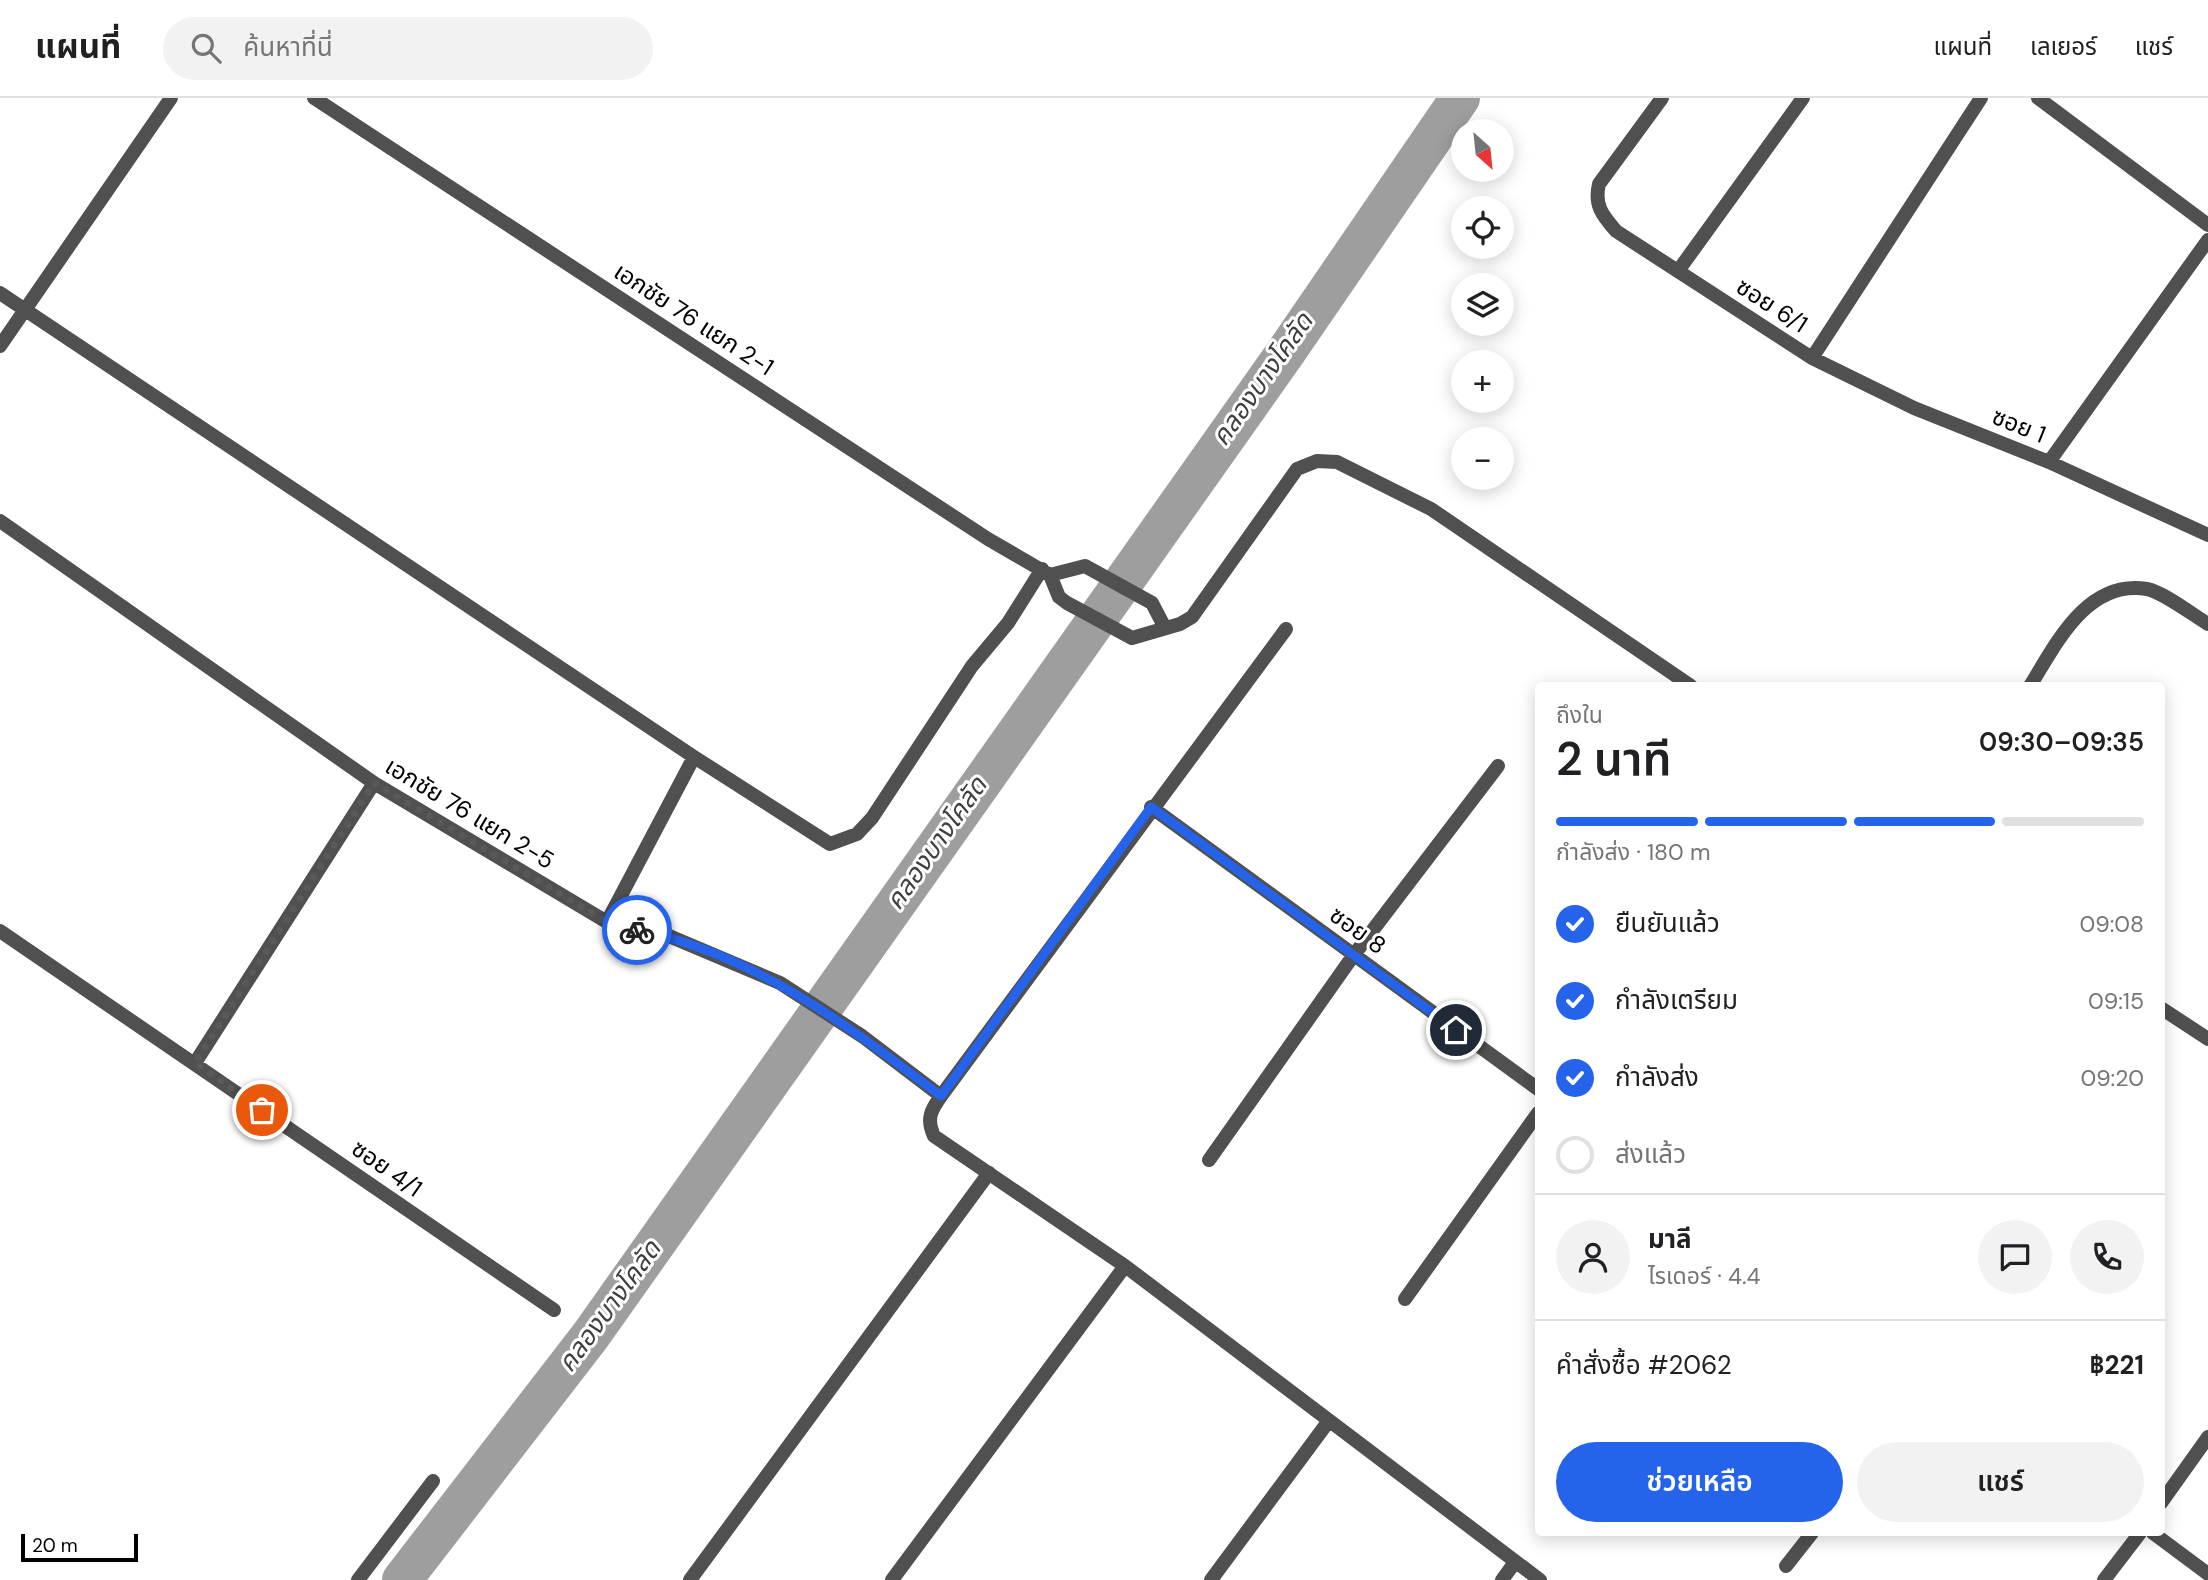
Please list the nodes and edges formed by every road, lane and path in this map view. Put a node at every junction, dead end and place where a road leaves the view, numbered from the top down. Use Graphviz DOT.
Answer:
graph roads {
  1 [pos="171,98"];
  2 [pos="314,98"];
  3 [pos="1662,98"];
  4 [pos="1803,98"];
  5 [pos="1981,98"];
  6 [pos="2038,98"];
  7 [pos="2208,225"];
  8 [pos="2208,240"];
  9 [pos="1678,271"];
  10 [pos="0,293"];
  11 [pos="23,310"];
  12 [pos="0,346"];
  13 [pos="1812,358"];
  14 [pos="2049,462"];
  15 [pos="0,521"];
  16 [pos="2208,536"];
  17 [pos="1046,572"];
  18 [pos="2208,624"];
  19 [pos="1165,628"];
  20 [pos="1286,629"];
  21 [pos="1684,682"];
  22 [pos="2032,682"];
  23 [pos="694,757"];
  24 [pos="1498,766"];
  25 [pos="374,783"];
  26 [pos="1151,807"];
  27 [pos="607,922"];
  28 [pos="0,931"];
  29 [pos="1353,956"];
  30 [pos="2165,1010"];
  31 [pos="2208,1039"];
  32 [pos="195,1063"];
  33 [pos="1535,1087"];
  34 [pos="941,1096"];
  35 [pos="1535,1117"];
  36 [pos="1209,1160"];
  37 [pos="989,1173"];
  38 [pos="1125,1266"];
  39 [pos="1405,1299"];
  40 [pos="554,1310"];
  41 [pos="1328,1422"];
  42 [pos="2208,1437"];
  43 [pos="433,1481"];
  44 [pos="2165,1497"];
  45 [pos="1810,1536"];
  46 [pos="2138,1536"];
  47 [pos="2157,1536"];
  48 [pos="1515,1562"];
  49 [pos="1786,1566"];
  50 [pos="2208,1574"];
  51 [pos="358,1580"];
  52 [pos="690,1580"];
  53 [pos="892,1580"];
  54 [pos="1211,1580"];
  55 [pos="1502,1580"];
  56 [pos="1540,1580"];
  57 [pos="2104,1580"];
  1 -- 11 [label="street"];
  2 -- 17 [label="street, เอกชัย 76 แยก 2-1"];
  3 -- 9 [label="street, ซอย 6/1"];
  4 -- 9 [label="street"];
  5 -- 13 [label="street, ซอย 6/1"];
  6 -- 7 [label="street"];
  8 -- 14 [label="street"];
  9 -- 13 [label="street, ซอย 6/1"];
  10 -- 11 [label="street"];
  11 -- 12 [label="street"];
  11 -- 23 [label="street"];
  13 -- 14 [label="street, ซอย 1"];
  14 -- 16 [label="street, ซอย 1"];
  15 -- 25 [label="street, เอกชัย 76 แยก 2-5"];
  17 -- 19 [label="street"];
  17 -- 19 [label="street"];
  17 -- 23 [label="street"];
  18 -- 22 [label="street"];
  19 -- 21 [label="street"];
  20 -- 26 [label="street"];
  23 -- 27 [label="street"];
  24 -- 29 [label="street"];
  25 -- 27 [label="street, เอกชัย 76 แยก 2-5"];
  25 -- 32 [label="street"];
  26 -- 29 [label="street, ซอย 8"];
  26 -- 34 [label="street"];
  27 -- 34 [label="street, เอกชัย 76 แยก 2-5"];
  28 -- 32 [label="street, ซอย 4/1"];
  29 -- 33 [label="street, ซอย 8"];
  29 -- 36 [label="street"];
  30 -- 31 [label="street"];
  32 -- 40 [label="street, ซอย 4/1"];
  34 -- 37 [label="street"];
  35 -- 39 [label="street"];
  37 -- 38 [label="street"];
  37 -- 52 [label="street"];
  38 -- 41 [label="street"];
  38 -- 53 [label="street"];
  41 -- 48 [label="street"];
  41 -- 54 [label="street"];
  42 -- 44 [label="street"];
  43 -- 51 [label="street"];
  45 -- 49 [label="street"];
  46 -- 57 [label="street"];
  47 -- 50 [label="street"];
  48 -- 55 [label="street"];
  48 -- 56 [label="street"];
}
